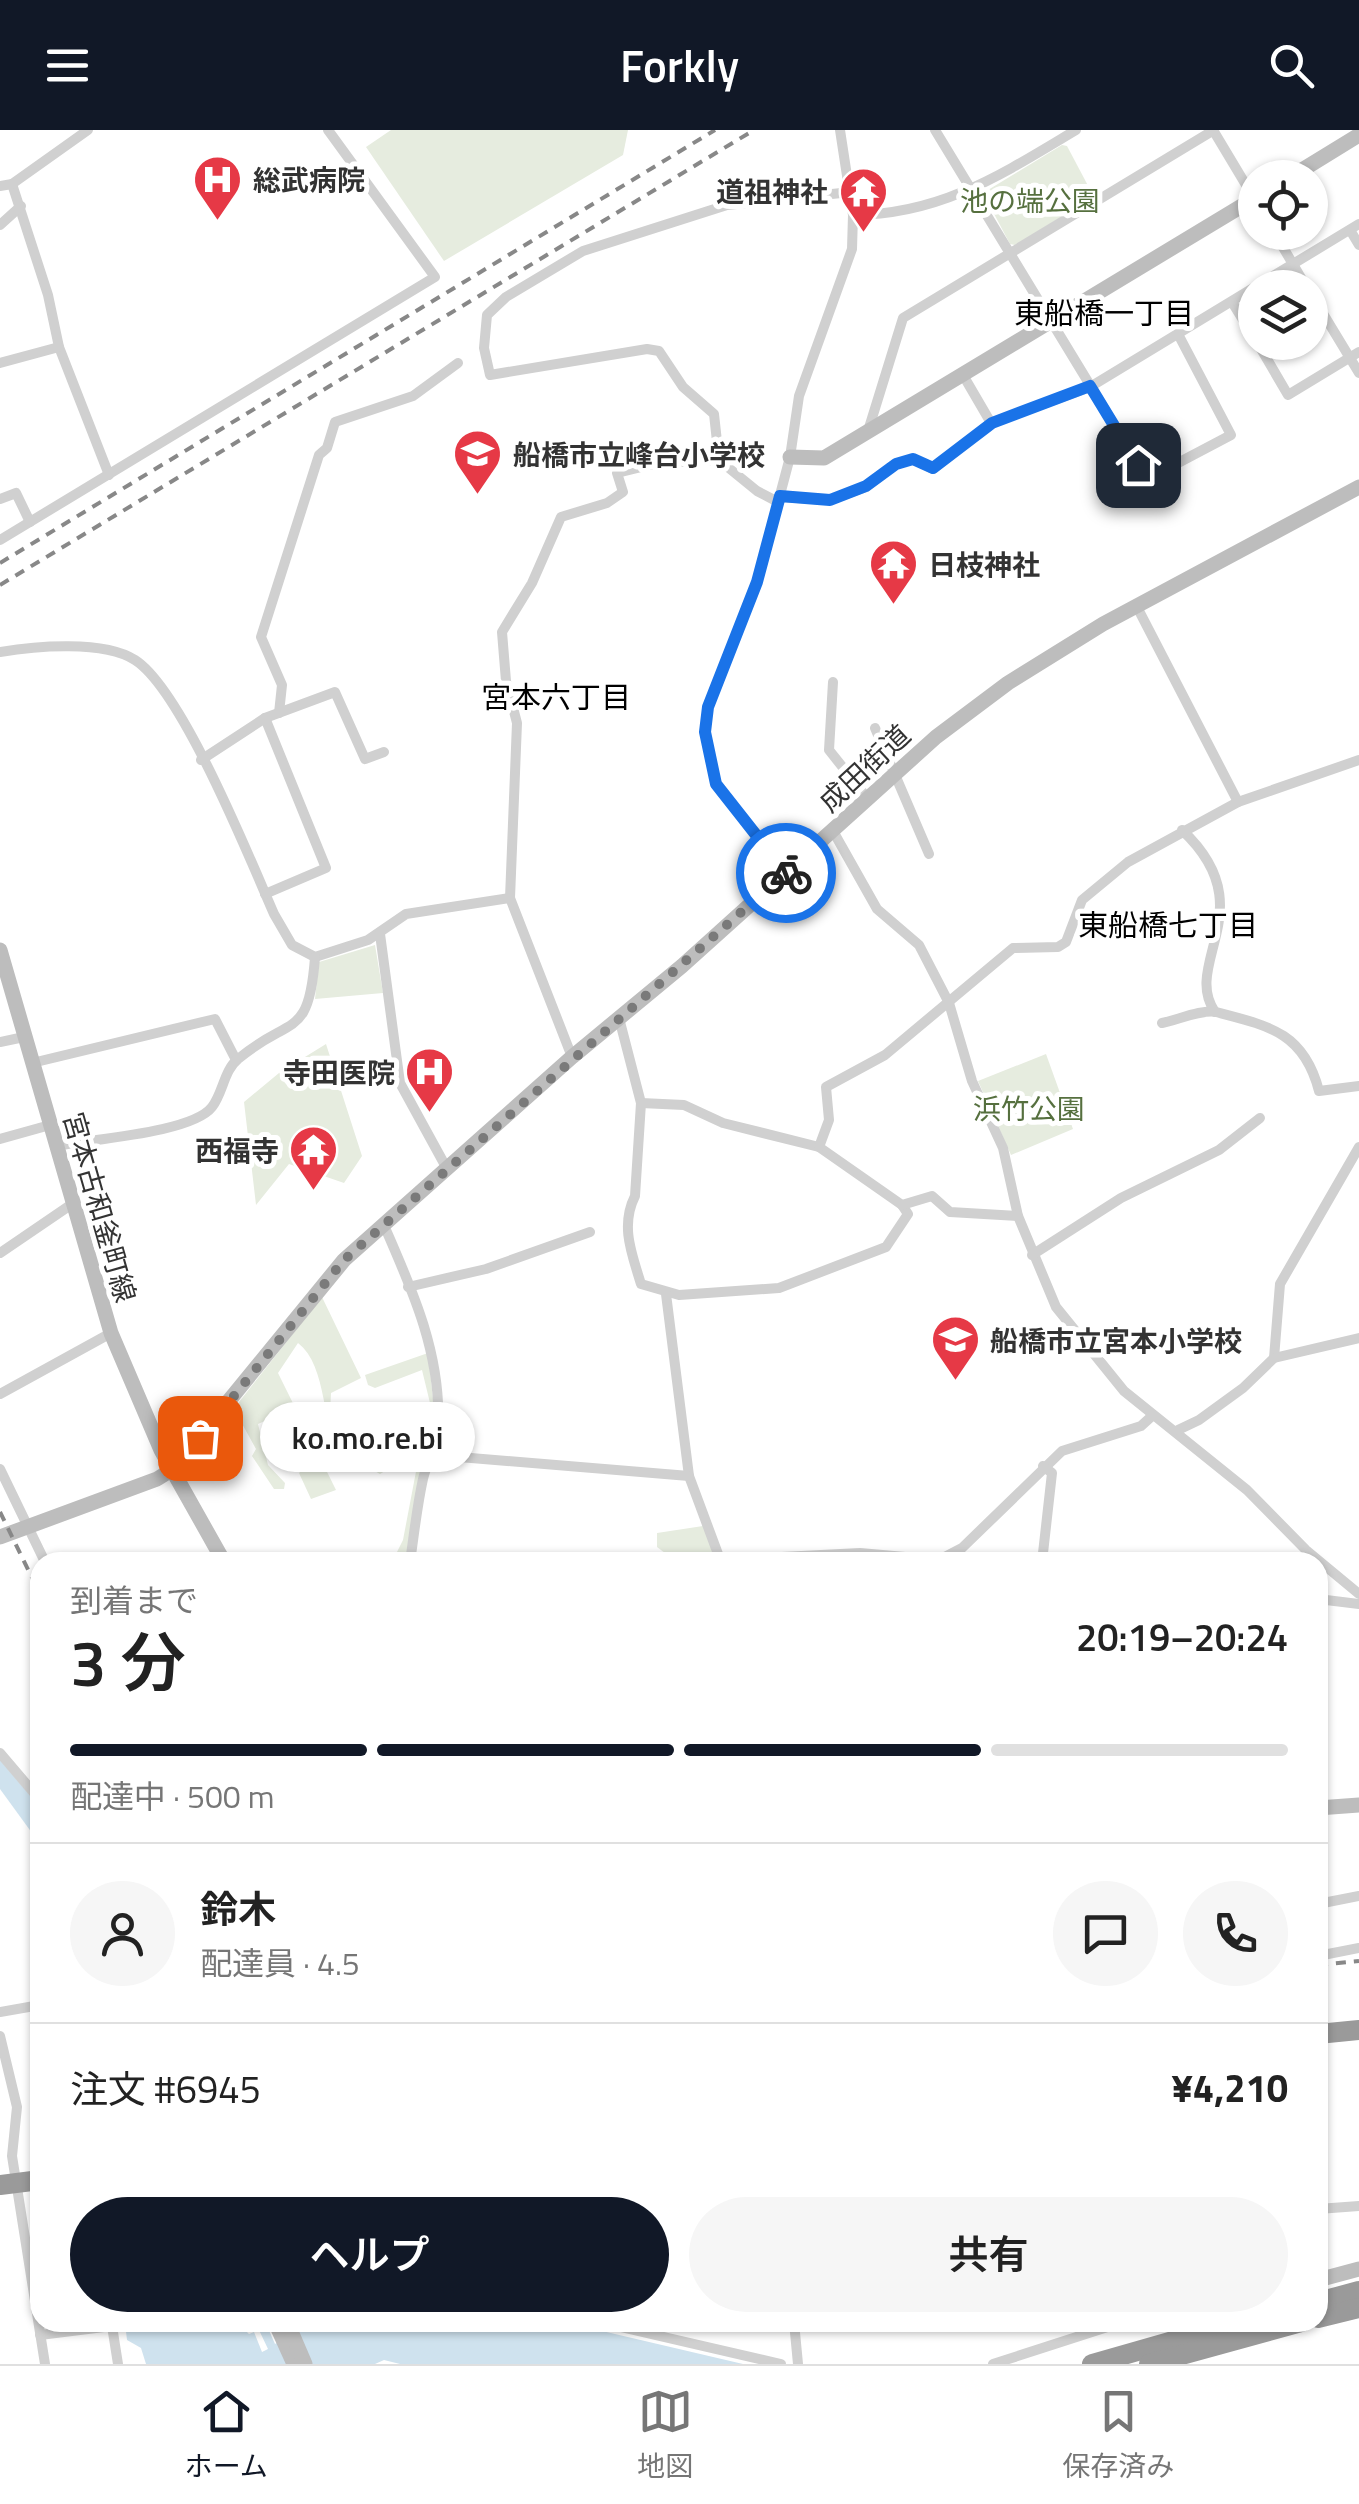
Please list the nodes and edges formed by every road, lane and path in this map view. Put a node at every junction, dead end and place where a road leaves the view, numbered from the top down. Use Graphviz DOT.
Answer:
graph roads {
  1 [pos="88,130"];
  2 [pos="328,130"];
  3 [pos="840,130"];
  4 [pos="936,130"];
  5 [pos="1076,130"];
  6 [pos="1213,130"];
  7 [pos="1359,135"];
  8 [pos="1318,160"];
  9 [pos="1238,171"];
  10 [pos="6,185"];
  11 [pos="851,192"];
  12 [pos="971,193"];
  13 [pos="20,206"];
  14 [pos="1238,209"];
  15 [pos="853,215"];
  16 [pos="0,225"];
  17 [pos="1354,227"];
  18 [pos="1359,245"];
  19 [pos="1285,250"];
  20 [pos="1010,254"];
  21 [pos="1293,264"];
  22 [pos="1297,270"];
  23 [pos="1232,302"];
  24 [pos="1238,312"];
  25 [pos="1328,317"];
  26 [pos="1052,322"];
  27 [pos="1178,334"];
  28 [pos="59,347"];
  29 [pos="1354,355"];
  30 [pos="1267,360"];
  31 [pos="458,362"];
  32 [pos="0,363"];
  33 [pos="1359,373"];
  34 [pos="963,375"];
  35 [pos="1090,386"];
  36 [pos="992,423"];
  37 [pos="868,431"];
  38 [pos="790,457"];
  39 [pos="719,460"];
  40 [pos="109,475"];
  41 [pos="1359,487"];
  42 [pos="0,499"];
  43 [pos="779,499"];
  44 [pos="30,522"];
  45 [pos="0,540"];
  46 [pos="1136,605"];
  47 [pos="0,652"];
  48 [pos="833,682"];
  49 [pos="279,713"];
  50 [pos="266,718"];
  51 [pos="875,728"];
  52 [pos="384,752"];
  53 [pos="201,760"];
  54 [pos="1359,760"];
  55 [pos="894,775"];
  56 [pos="868,799"];
  57 [pos="1238,802"];
  58 [pos="1182,830"];
  59 [pos="834,831"];
  60 [pos="929,854"];
  61 [pos="787,872"];
  62 [pos="265,894"];
  63 [pos="510,898"];
  64 [pos="380,934"];
  65 [pos="0,950"];
  66 [pos="315,957"];
  67 [pos="949,1004"];
  68 [pos="1214,1012"];
  69 [pos="619,1018"];
  70 [pos="1162,1023"];
  71 [pos="24,1036"];
  72 [pos="0,1042"];
  73 [pos="572,1057"];
  74 [pos="236,1060"];
  75 [pos="32,1062"];
  76 [pos="1359,1086"];
  77 [pos="641,1103"];
  78 [pos="1260,1118"];
  79 [pos="50,1125"];
  80 [pos="0,1138"];
  81 [pos="56,1146"];
  82 [pos="1359,1146"];
  83 [pos="819,1147"];
  84 [pos="446,1167"];
  85 [pos="72,1204"];
  86 [pos="902,1205"];
  87 [pos="1018,1216"];
  88 [pos="383,1222"];
  89 [pos="590,1232"];
  90 [pos="0,1253"];
  91 [pos="1032,1254"];
  92 [pos="408,1287"];
  93 [pos="666,1294"];
  94 [pos="111,1333"];
  95 [pos="1359,1338"];
  96 [pos="1274,1358"];
  97 [pos="0,1394"];
  98 [pos="1152,1416"];
  99 [pos="1178,1430"];
  100 [pos="435,1454"];
  101 [pos="1043,1466"];
  102 [pos="174,1469"];
  103 [pos="0,1470"];
  104 [pos="690,1476"];
  105 [pos="29,1526"];
  106 [pos="0,1537"];
  107 [pos="962,1548"];
  108 [pos="40,1552"];
  109 [pos="219,1552"];
  110 [pos="412,1552"];
  111 [pos="718,1552"];
  112 [pos="954,1552"];
  113 [pos="961,1552"];
  114 [pos="1043,1552"];
  115 [pos="1313,1552"];
  116 [pos="1328,1566"];
  117 [pos="1359,1594"];
  118 [pos="1328,1600"];
  119 [pos="1359,1604"];
  120 [pos="0,1753"];
  121 [pos="30,1788"];
  122 [pos="1359,1805"];
  123 [pos="1328,1807"];
  124 [pos="1359,1896"];
  125 [pos="1328,1902"];
  126 [pos="1351,1934"];
  127 [pos="1356,1948"];
  128 [pos="1328,1954"];
  129 [pos="30,2007"];
  130 [pos="0,2012"];
  131 [pos="1359,2030"];
  132 [pos="1328,2033"];
  133 [pos="0,2036"];
  134 [pos="8,2184"];
  135 [pos="1359,2206"];
  136 [pos="1328,2208"];
  137 [pos="1359,2269"];
  138 [pos="1328,2277"];
  139 [pos="30,2288"];
  140 [pos="1359,2290"];
  141 [pos="1328,2299"];
  142 [pos="1359,2308"];
  143 [pos="1328,2316"];
  144 [pos="39,2332"];
  145 [pos="64,2332"];
  146 [pos="113,2332"];
  147 [pos="280,2332"];
  148 [pos="291,2332"];
  149 [pos="641,2332"];
  150 [pos="795,2332"];
  151 [pos="1092,2332"];
  152 [pos="1205,2332"];
  153 [pos="1264,2332"];
  154 [pos="40,2335"];
  155 [pos="772,2363"];
  156 [pos="45,2364"];
  157 [pos="118,2364"];
  158 [pos="294,2364"];
  159 [pos="305,2364"];
  160 [pos="781,2364"];
  161 [pos="798,2364"];
  162 [pos="993,2364"];
  163 [pos="1092,2364"];
  164 [pos="1149,2364"];
  1 -- 10 [label="street"];
  2 -- 40 [label="street"];
  3 -- 11 [label="street"];
  4 -- 12 [label="street"];
  5 -- 12 [label="street"];
  6 -- 9 [label="street"];
  6 -- 20 [label="street"];
  7 -- 8 [label="street"];
  10 -- 13 [label="street"];
  11 -- 15 [label="street"];
  11 -- 39 [label="street"];
  12 -- 15 [label="street"];
  12 -- 20 [label="street"];
  13 -- 16 [label="street"];
  13 -- 28 [label="street"];
  14 -- 26 [label="street"];
  15 -- 38 [label="street"];
  17 -- 18 [label="street"];
  17 -- 21 [label="street"];
  19 -- 21 [label="street"];
  20 -- 26 [label="street"];
  20 -- 37 [label="street"];
  21 -- 22 [label="street"];
  21 -- 23 [label="street"];
  23 -- 24 [label="street"];
  23 -- 27 [label="street"];
  25 -- 29 [label="street"];
  26 -- 34 [label="street"];
  26 -- 35 [label="street"];
  27 -- 35 [label="street"];
  27 -- 35 [label="street"];
  28 -- 32 [label="street"];
  28 -- 40 [label="street"];
  29 -- 30 [label="street"];
  29 -- 33 [label="street"];
  31 -- 49 [label="street"];
  34 -- 36 [label="street"];
  34 -- 37 [label="street"];
  35 -- 36 [label="street"];
  36 -- 43 [label="street"];
  37 -- 38 [label="street"];
  38 -- 43 [label="street"];
  39 -- 43 [label="street"];
  39 -- 63 [label="street"];
  40 -- 44 [label="street"];
  41 -- 46 [label="street, 成田街道"];
  42 -- 44 [label="street"];
  43 -- 61 [label="street"];
  44 -- 45 [label="street"];
  46 -- 55 [label="street, 成田街道"];
  46 -- 57 [label="street"];
  47 -- 53 [label="street"];
  48 -- 56 [label="street"];
  49 -- 50 [label="street"];
  49 -- 52 [label="street"];
  50 -- 53 [label="street"];
  50 -- 62 [label="street"];
  51 -- 55 [label="street"];
  53 -- 62 [label="street"];
  54 -- 57 [label="street"];
  55 -- 56 [label="street, 成田街道"];
  55 -- 60 [label="street"];
  56 -- 59 [label="street, 成田街道"];
  57 -- 58 [label="street"];
  58 -- 67 [label="street"];
  58 -- 68 [label="street"];
  59 -- 61 [label="street, 成田街道"];
  59 -- 67 [label="street"];
  61 -- 69 [label="street, 成田街道"];
  62 -- 66 [label="street"];
  63 -- 64 [label="street"];
  63 -- 73 [label="street"];
  64 -- 66 [label="street"];
  64 -- 84 [label="street"];
  65 -- 71 [label="street, 宮本古和釜町線"];
  66 -- 74 [label="street"];
  67 -- 83 [label="street"];
  67 -- 87 [label="street"];
  68 -- 70 [label="street"];
  68 -- 76 [label="street"];
  69 -- 73 [label="street, 成田街道"];
  69 -- 77 [label="street"];
  71 -- 72 [label="street"];
  71 -- 75 [label="street, 宮本古和釜町線"];
  73 -- 84 [label="street, 成田街道"];
  74 -- 75 [label="street"];
  74 -- 81 [label="street"];
  75 -- 79 [label="street, 宮本古和釜町線"];
  77 -- 83 [label="street"];
  77 -- 93 [label="street"];
  78 -- 91 [label="street"];
  79 -- 80 [label="street"];
  79 -- 81 [label="street, 宮本古和釜町線"];
  81 -- 85 [label="street, 宮本古和釜町線"];
  82 -- 96 [label="street"];
  83 -- 86 [label="street"];
  84 -- 88 [label="street, 成田街道"];
  85 -- 90 [label="street"];
  85 -- 94 [label="street, 宮本古和釜町線"];
  86 -- 87 [label="street"];
  86 -- 93 [label="street"];
  87 -- 91 [label="street"];
  88 -- 92 [label="street"];
  88 -- 102 [label="street, 成田街道"];
  89 -- 92 [label="street"];
  91 -- 98 [label="street"];
  92 -- 100 [label="street"];
  93 -- 104 [label="street"];
  94 -- 97 [label="street"];
  94 -- 102 [label="street, 宮本古和釜町線"];
  95 -- 96 [label="street"];
  96 -- 99 [label="street"];
  98 -- 99 [label="street"];
  98 -- 101 [label="street"];
  99 -- 115 [label="street"];
  100 -- 104 [label="street"];
  100 -- 110 [label="street"];
  101 -- 107 [label="street"];
  101 -- 114 [label="street"];
  102 -- 105 [label="street"];
  102 -- 109 [label="street, 宮本古和釜町線"];
  103 -- 105 [label="street"];
  104 -- 111 [label="street"];
  105 -- 106 [label="street"];
  105 -- 108 [label="street"];
  107 -- 112 [label="street"];
  107 -- 113 [label="street"];
  116 -- 117 [label="street"];
  118 -- 119 [label="street"];
  120 -- 121 [label="street"];
  122 -- 123 [label="street"];
  124 -- 125 [label="street"];
  126 -- 127 [label="street"];
  127 -- 128 [label="street"];
  129 -- 130 [label="street"];
  131 -- 132 [label="highway"];
  133 -- 134 [label="street"];
  134 -- 139 [label="street"];
  135 -- 136 [label="street"];
  137 -- 138 [label="street"];
  140 -- 141 [label="highway"];
  142 -- 143 [label="highway"];
  144 -- 154 [label="street"];
  145 -- 154 [label="street"];
  146 -- 157 [label="street"];
  147 -- 158 [label="street"];
  148 -- 159 [label="street"];
  149 -- 155 [label="street"];
  150 -- 161 [label="street"];
  151 -- 162 [label="street"];
  152 -- 163 [label="highway"];
  153 -- 164 [label="highway"];
  154 -- 156 [label="street"];
  155 -- 160 [label="street"];
}
